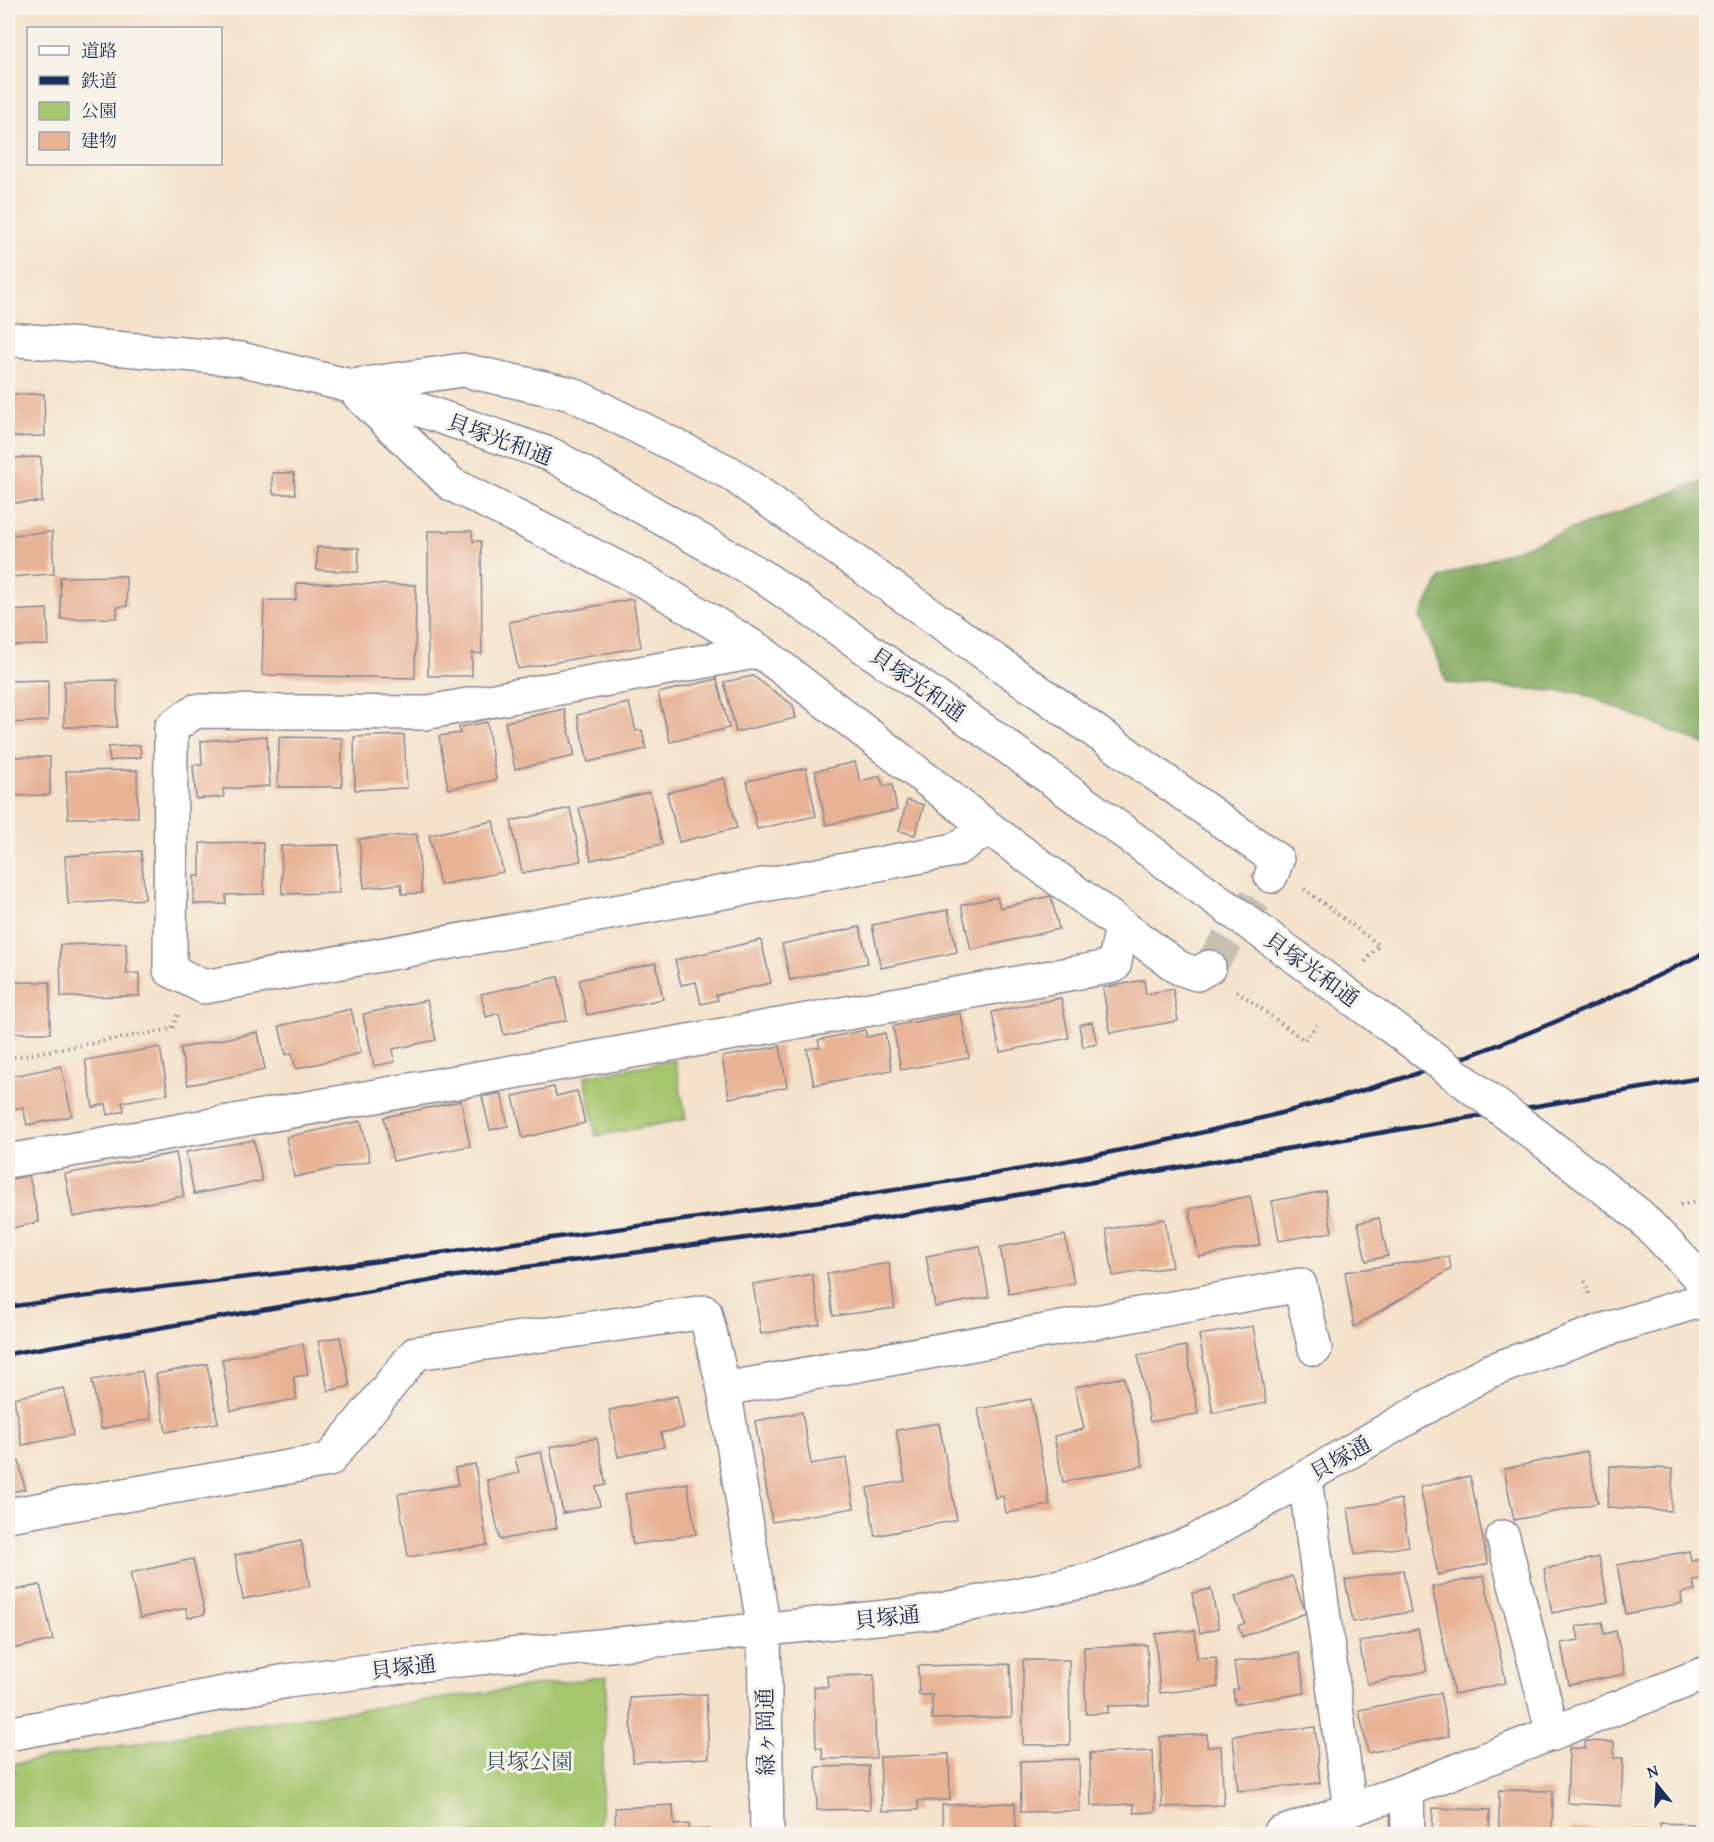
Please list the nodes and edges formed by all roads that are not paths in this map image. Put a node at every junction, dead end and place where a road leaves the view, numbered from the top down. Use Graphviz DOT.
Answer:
graph roads {
  1 [pos="8,339"];
  2 [pos="350,387"];
  3 [pos="760,651"];
  4 [pos="989,828"];
  5 [pos="1271,876"];
  6 [pos="1122,926"];
  7 [pos="1209,967"];
  8 [pos="8,1161"];
  9 [pos="1707,1284"];
  10 [pos="1707,1299"];
  11 [pos="1315,1349"];
  12 [pos="724,1389"];
  13 [pos="1305,1479"];
  14 [pos="8,1515"];
  15 [pos="1503,1537"];
  16 [pos="764,1629"];
  17 [pos="1707,1673"];
  18 [pos="8,1734"];
  19 [pos="1553,1734"];
  20 [pos="1407,1790"];
  21 [pos="1350,1810"];
  22 [pos="767,1834"];
  23 [pos="1278,1834"];
  24 [pos="1408,1834"];
  1 -- 2 [label="street, 貝塚光和通"];
  2 -- 3 [label="street"];
  2 -- 5 [label="street"];
  2 -- 9 [label="street, 貝塚光和通, bridge"];
  3 -- 4 [label="street"];
  3 -- 4 [label="street"];
  4 -- 6 [label="street"];
  6 -- 7 [label="street"];
  6 -- 8 [label="street"];
  10 -- 13 [label="street, 貝塚通"];
  11 -- 12 [label="street"];
  12 -- 14 [label="street, 緑ヶ岡通"];
  12 -- 16 [label="street, 緑ヶ岡通"];
  13 -- 16 [label="street, 貝塚通"];
  13 -- 21 [label="street"];
  15 -- 19 [label="street"];
  16 -- 18 [label="street, 貝塚通"];
  16 -- 22 [label="street, 緑ヶ岡通"];
  17 -- 19 [label="street"];
  19 -- 20 [label="street"];
  20 -- 21 [label="street"];
  20 -- 24 [label="street"];
  21 -- 23 [label="street"];
}
